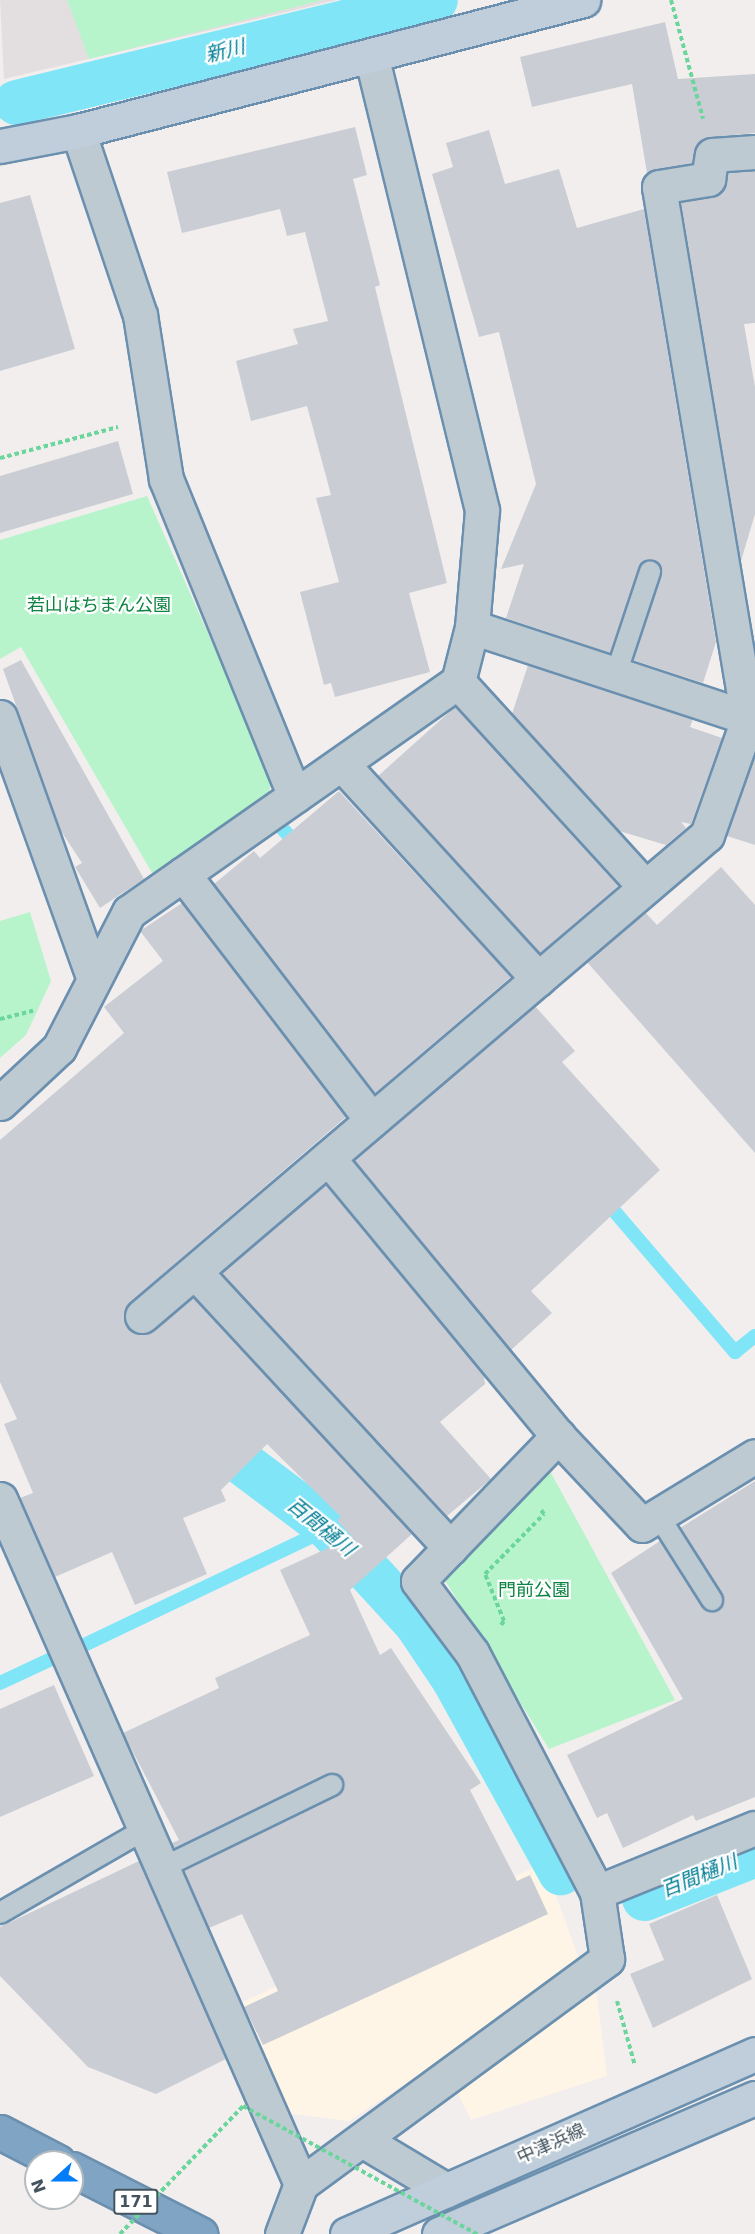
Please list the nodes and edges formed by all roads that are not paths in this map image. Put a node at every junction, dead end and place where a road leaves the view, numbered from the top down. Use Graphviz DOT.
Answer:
graph roads {
  1 [pos="583,0"];
  2 [pos="371,56"];
  3 [pos="78,131"];
  4 [pos="1,141"];
  5 [pos="755,152"];
  6 [pos="650,572"];
  7 [pos="472,627"];
  8 [pos="616,674"];
  9 [pos="458,682"];
  10 [pos="752,720"];
  11 [pos="3,732"];
  12 [pos="342,764"];
  13 [pos="295,796"];
  14 [pos="183,874"];
  15 [pos="645,887"];
  16 [pos="94,979"];
  17 [pos="538,979"];
  18 [pos="0,1103"];
  19 [pos="372,1120"];
  20 [pos="328,1158"];
  21 [pos="195,1272"];
  22 [pos="142,1316"];
  23 [pos="558,1436"];
  24 [pos="755,1456"];
  25 [pos="0,1499"];
  26 [pos="658,1515"];
  27 [pos="451,1548"];
  28 [pos="712,1600"];
  29 [pos="332,1785"];
  30 [pos="147,1828"];
  31 [pos="755,1828"];
  32 [pos="166,1866"];
  33 [pos="597,1892"];
  34 [pos="0,1913"];
  35 [pos="755,2054"];
  36 [pos="755,2098"];
  37 [pos="0,2132"];
  38 [pos="364,2141"];
  39 [pos="35,2150"];
  40 [pos="84,2175"];
  41 [pos="301,2184"];
  42 [pos="446,2190"];
  43 [pos="200,2234"];
  44 [pos="282,2234"];
  45 [pos="347,2234"];
  46 [pos="439,2234"];
  1 -- 2 [label="street"];
  2 -- 3 [label="street"];
  2 -- 7 [label="street"];
  3 -- 4 [label="street"];
  3 -- 13 [label="street"];
  5 -- 10 [label="street"];
  6 -- 8 [label="lane"];
  7 -- 8 [label="street"];
  7 -- 9 [label="street"];
  8 -- 10 [label="street"];
  9 -- 12 [label="street"];
  9 -- 15 [label="street"];
  10 -- 15 [label="street"];
  11 -- 16 [label="street"];
  12 -- 13 [label="street"];
  12 -- 17 [label="street"];
  13 -- 14 [label="street"];
  14 -- 16 [label="street"];
  14 -- 19 [label="street"];
  15 -- 17 [label="street"];
  16 -- 18 [label="street"];
  17 -- 19 [label="street"];
  19 -- 20 [label="street"];
  20 -- 21 [label="street"];
  20 -- 23 [label="street"];
  21 -- 22 [label="street"];
  21 -- 27 [label="street"];
  23 -- 26 [label="street"];
  23 -- 27 [label="street"];
  24 -- 26 [label="street"];
  25 -- 30 [label="street"];
  26 -- 28 [label="lane"];
  27 -- 33 [label="street"];
  29 -- 32 [label="lane"];
  30 -- 32 [label="street"];
  30 -- 34 [label="lane"];
  31 -- 33 [label="street"];
  32 -- 41 [label="street"];
  33 -- 38 [label="street"];
  35 -- 42 [label="street, 中津浜線"];
  36 -- 46 [label="street"];
  37 -- 39 [label="highway"];
  38 -- 41 [label="street"];
  38 -- 42 [label="street"];
  40 -- 43 [label="highway, 171"];
  41 -- 44 [label="street"];
  42 -- 45 [label="street, 中津浜線"];
}
